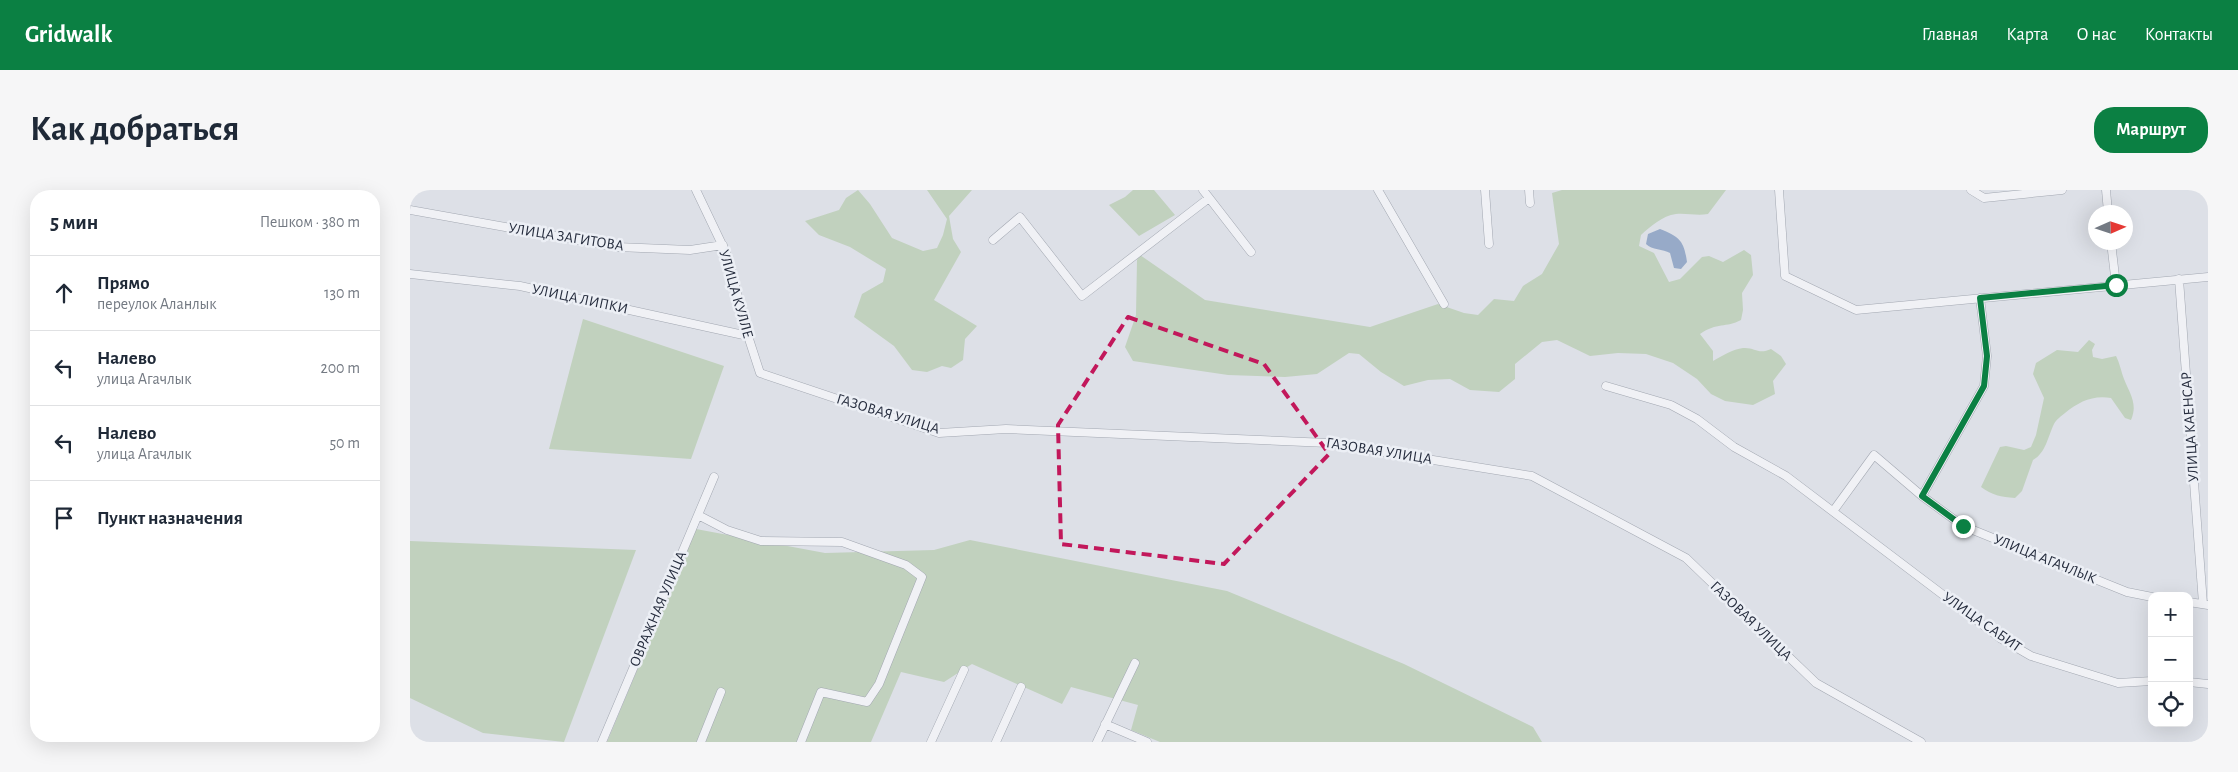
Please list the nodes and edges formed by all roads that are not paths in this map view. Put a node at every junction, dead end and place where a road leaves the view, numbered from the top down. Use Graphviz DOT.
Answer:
graph roads {
  1 [pos="696,190"];
  2 [pos="1203,190"];
  3 [pos="1378,190"];
  4 [pos="1485,190"];
  5 [pos="1529,190"];
  6 [pos="1779,190"];
  7 [pos="1971,190"];
  8 [pos="2062,190"];
  9 [pos="2106,190"];
  10 [pos="1209,198"];
  11 [pos="1530,204"];
  12 [pos="2107,205"];
  13 [pos="410,210"];
  14 [pos="993,240"];
  15 [pos="1489,244"];
  16 [pos="723,245"];
  17 [pos="2112,250"];
  18 [pos="1251,252"];
  19 [pos="410,274"];
  20 [pos="2208,277"];
  21 [pos="2179,279"];
  22 [pos="2116,285"];
  23 [pos="1980,298"];
  24 [pos="1444,304"];
  25 [pos="748,336"];
  26 [pos="760,373"];
  27 [pos="1606,386"];
  28 [pos="714,477"];
  29 [pos="1922,496"];
  30 [pos="1834,510"];
  31 [pos="698,516"];
  32 [pos="2148,596"];
  33 [pos="2193,602"];
  34 [pos="2206,604"];
  35 [pos="1135,663"];
  36 [pos="964,670"];
  37 [pos="2148,681"];
  38 [pos="2193,682"];
  39 [pos="2208,684"];
  40 [pos="1021,687"];
  41 [pos="722,692"];
  42 [pos="1105,724"];
  43 [pos="602,742"];
  44 [pos="701,742"];
  45 [pos="801,742"];
  46 [pos="930,742"];
  47 [pos="996,742"];
  48 [pos="1097,742"];
  49 [pos="1146,742"];
  50 [pos="1920,742"];
  1 -- 16 [label="street, УЛИЦА КУЛЛЕ"];
  2 -- 10 [label="street"];
  3 -- 24 [label="street"];
  4 -- 15 [label="street"];
  5 -- 11 [label="street"];
  6 -- 23 [label="street"];
  7 -- 8 [label="street"];
  9 -- 12 [label="street"];
  10 -- 14 [label="street"];
  10 -- 18 [label="street"];
  13 -- 16 [label="street, УЛИЦА ЗАГИТОВА"];
  16 -- 25 [label="street, УЛИЦА КУЛЛЕ"];
  17 -- 22 [label="street"];
  19 -- 25 [label="street, УЛИЦА ЛИПКИ"];
  20 -- 21 [label="street"];
  21 -- 22 [label="street"];
  21 -- 34 [label="street, УЛИЦА КАЕНСАР"];
  22 -- 23 [label="street"];
  23 -- 29 [label="street"];
  25 -- 26 [label="street, УЛИЦА КУЛЛЕ"];
  26 -- 50 [label="street, ГАЗОВАЯ УЛИЦА"];
  27 -- 30 [label="street, УЛИЦА САБИТ"];
  28 -- 31 [label="street, ОВРАЖНАЯ УЛИЦА"];
  29 -- 30 [label="street, УЛИЦА АГАЧЛЫК"];
  29 -- 32 [label="street, УЛИЦА АГАЧЛЫК"];
  30 -- 37 [label="street, УЛИЦА САБИТ"];
  31 -- 43 [label="street, ОВРАЖНАЯ УЛИЦА"];
  31 -- 45 [label="street"];
  33 -- 34 [label="street"];
  35 -- 42 [label="street"];
  36 -- 46 [label="street"];
  38 -- 39 [label="street"];
  40 -- 47 [label="street"];
  41 -- 44 [label="street"];
  42 -- 48 [label="street"];
  42 -- 49 [label="street"];
}
